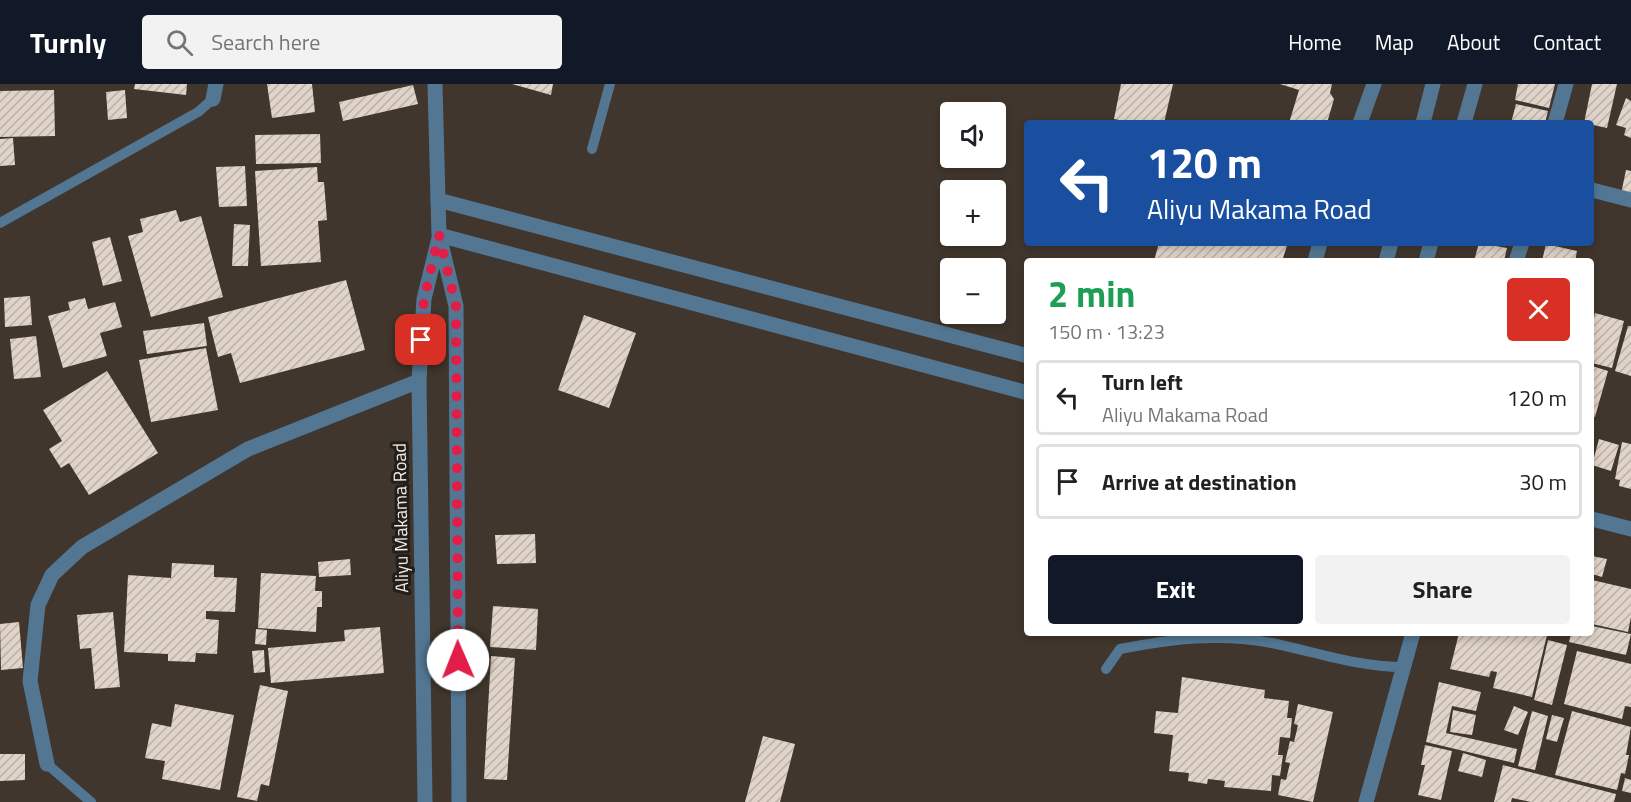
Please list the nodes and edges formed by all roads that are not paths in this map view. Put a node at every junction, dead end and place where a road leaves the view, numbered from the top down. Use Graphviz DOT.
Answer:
graph roads {
  1 [pos="435,84"];
  2 [pos="610,84"];
  3 [pos="1374,84"];
  4 [pos="1433,84"];
  5 [pos="1475,84"];
  6 [pos="1566,84"];
  7 [pos="214,92"];
  8 [pos="1361,120"];
  9 [pos="1424,120"];
  10 [pos="1465,120"];
  11 [pos="1556,120"];
  12 [pos="592,149"];
  13 [pos="1594,191"];
  14 [pos="438,200"];
  15 [pos="1631,200"];
  16 [pos="0,223"];
  17 [pos="439,235"];
  18 [pos="1024,355"];
  19 [pos="419,381"];
  20 [pos="1024,392"];
  21 [pos="1594,520"];
  22 [pos="1631,529"];
  23 [pos="1412,636"];
  24 [pos="1403,667"];
  25 [pos="1106,669"];
  26 [pos="47,764"];
  27 [pos="91,802"];
  28 [pos="425,802"];
  29 [pos="459,802"];
  30 [pos="1366,802"];
  1 -- 14 [label="street, Aliyu Makama Road"];
  2 -- 12 [label="lane"];
  3 -- 8 [label="street"];
  4 -- 9 [label="street"];
  5 -- 10 [label="street"];
  6 -- 11 [label="street"];
  7 -- 16 [label="lane"];
  13 -- 15 [label="street"];
  14 -- 17 [label="street, Aliyu Makama Road"];
  14 -- 18 [label="street"];
  17 -- 19 [label="street, Aliyu Makama Road"];
  17 -- 20 [label="street"];
  17 -- 29 [label="street, Aliyu Makama Road"];
  19 -- 26 [label="street"];
  19 -- 28 [label="street, Aliyu Makama Road"];
  21 -- 22 [label="street"];
  23 -- 24 [label="street"];
  24 -- 25 [label="lane"];
  24 -- 30 [label="street"];
  26 -- 27 [label="lane"];
}
